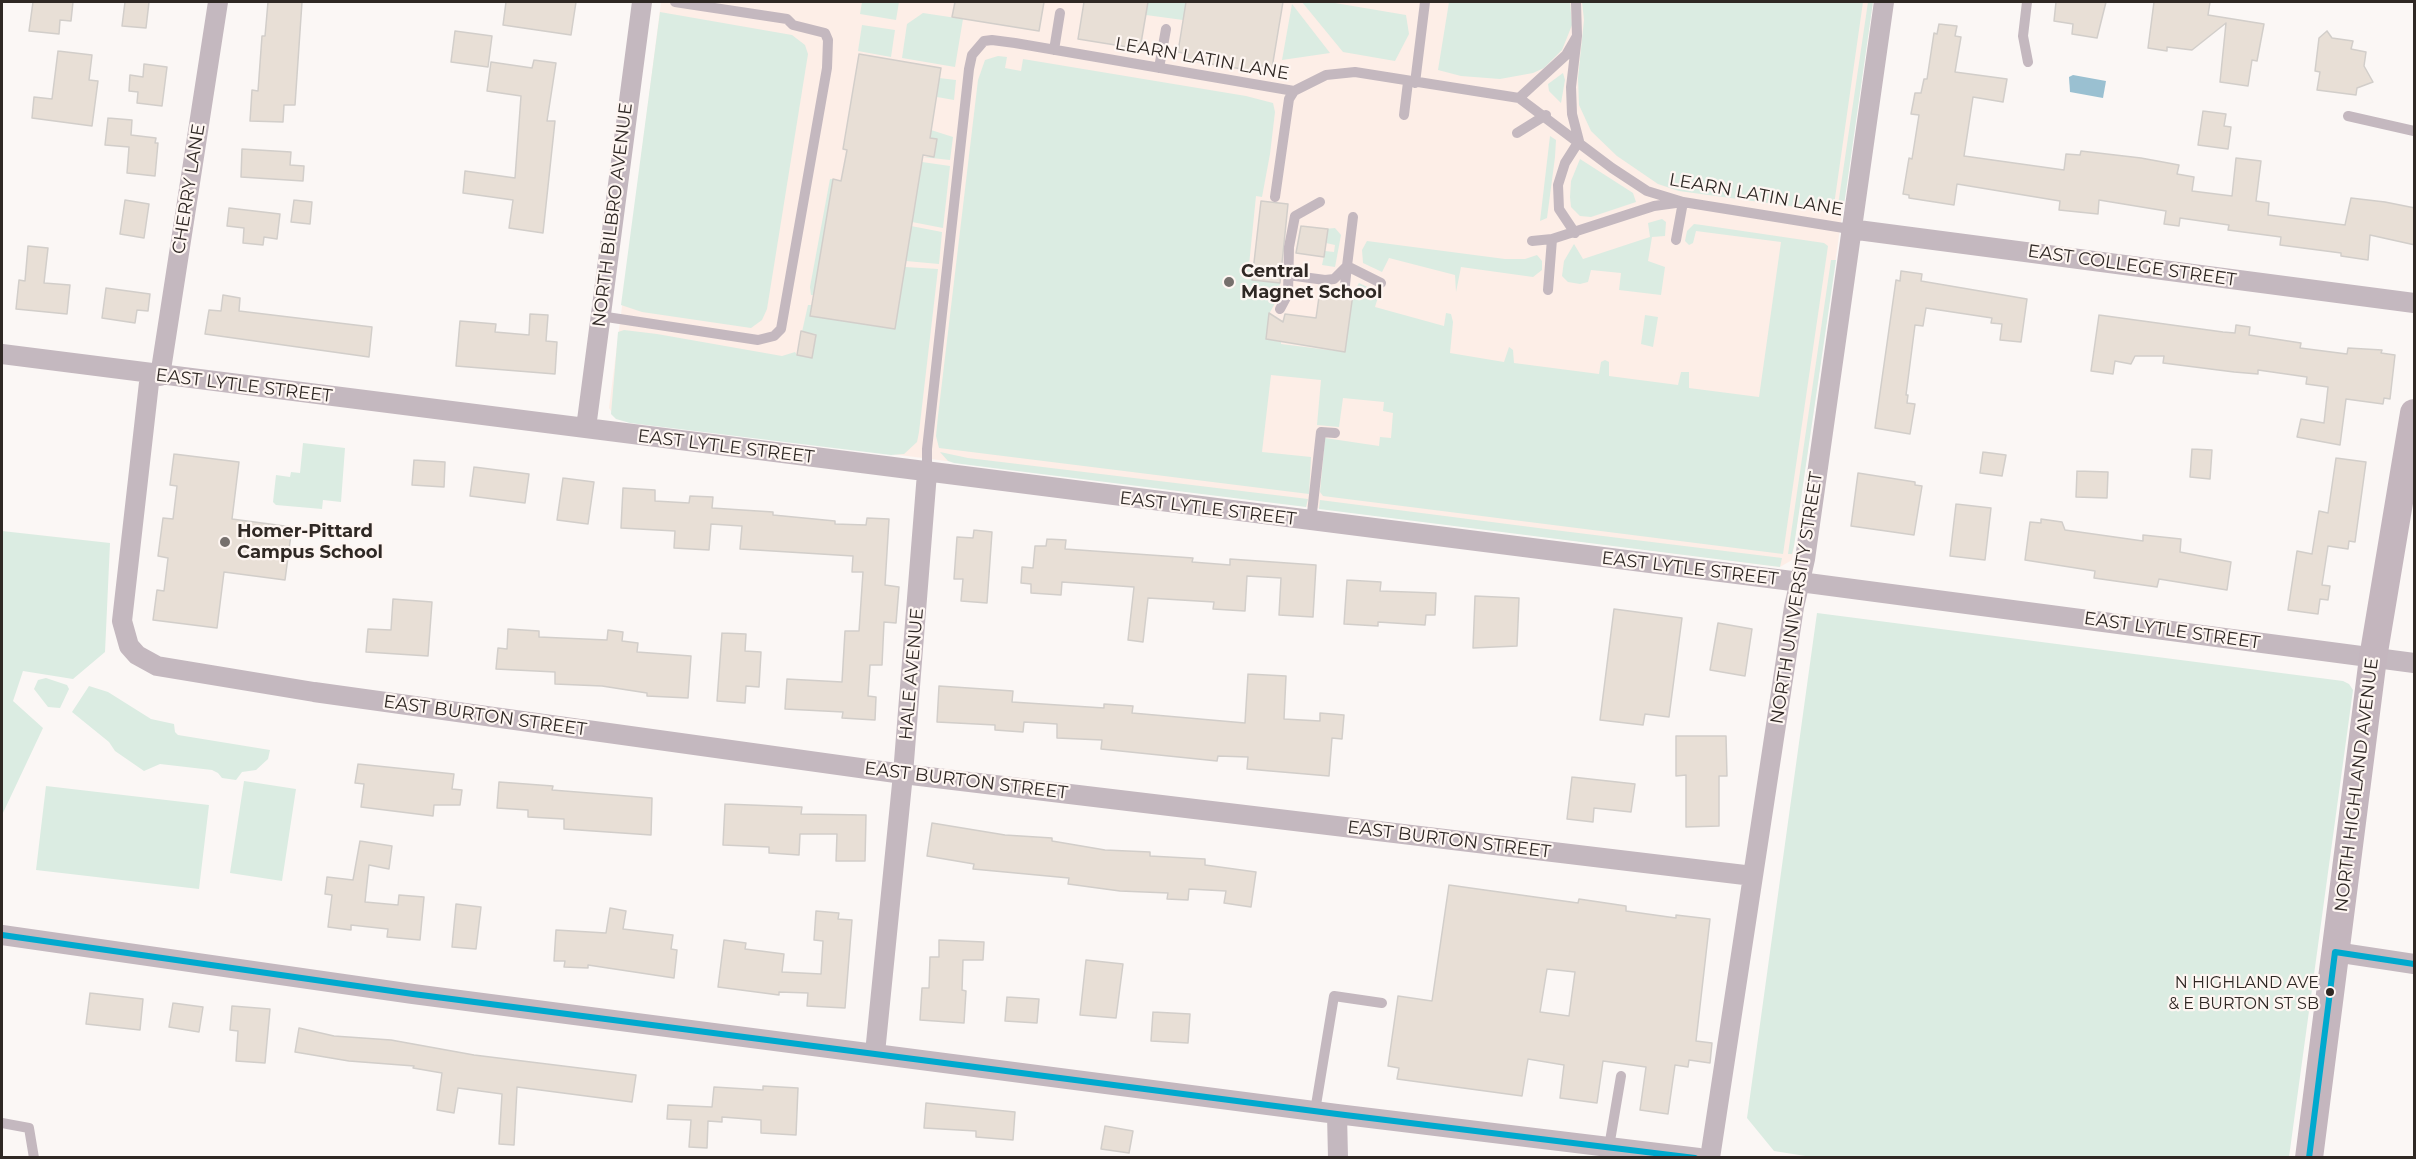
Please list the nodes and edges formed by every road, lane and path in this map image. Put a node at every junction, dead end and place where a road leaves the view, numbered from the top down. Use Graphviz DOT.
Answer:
graph roads {
  1 [pos="218,2"];
  2 [pos="642,2"];
  3 [pos="675,2"];
  4 [pos="1425,2"];
  5 [pos="1576,2"];
  6 [pos="1884,2"];
  7 [pos="2027,2"];
  8 [pos="1060,13"];
  9 [pos="1166,29"];
  10 [pos="1576,36"];
  11 [pos="1054,50"];
  12 [pos="2028,62"];
  13 [pos="1160,68"];
  14 [pos="1411,83"];
  15 [pos="1294,91"];
  16 [pos="1519,98"];
  17 [pos="1546,115"];
  18 [pos="1404,116"];
  19 [pos="2348,116"];
  20 [pos="2415,131"];
  21 [pos="1517,133"];
  22 [pos="1579,141"];
  23 [pos="1275,197"];
  24 [pos="1320,202"];
  25 [pos="1683,202"];
  26 [pos="1353,217"];
  27 [pos="1850,228"];
  28 [pos="1575,232"];
  29 [pos="1552,239"];
  30 [pos="1676,240"];
  31 [pos="1532,241"];
  32 [pos="1347,266"];
  33 [pos="1288,275"];
  34 [pos="1381,283"];
  35 [pos="1345,285"];
  36 [pos="1548,290"];
  37 [pos="2415,303"];
  38 [pos="1280,309"];
  39 [pos="600,316"];
  40 [pos="2,354"];
  41 [pos="155,375"];
  42 [pos="2415,413"];
  43 [pos="586,428"];
  44 [pos="1335,433"];
  45 [pos="927,473"];
  46 [pos="1311,522"];
  47 [pos="1800,582"];
  48 [pos="2373,657"];
  49 [pos="2415,663"];
  50 [pos="181,671"];
  51 [pos="903,774"];
  52 [pos="1753,876"];
  53 [pos="2,935"];
  54 [pos="2335,952"];
  55 [pos="2415,964"];
  56 [pos="1382,1003"];
  57 [pos="875,1053"];
  58 [pos="1621,1076"];
  59 [pos="1315,1111"];
  60 [pos="1337,1114"];
  61 [pos="2,1123"];
  62 [pos="1609,1147"];
  63 [pos="34,1158"];
  64 [pos="1338,1158"];
  65 [pos="1699,1158"];
  66 [pos="1710,1158"];
  67 [pos="2309,1158"];
  1 -- 41 [label="street, CHERRY LANE"];
  2 -- 39 [label="street, NORTH BILBRO AVENUE"];
  3 -- 39 [label="lane"];
  4 -- 14 [label="lane"];
  5 -- 10 [label="lane"];
  6 -- 27 [label="street, NORTH UNIVERSITY STREET"];
  7 -- 12 [label="lane"];
  8 -- 11 [label="lane"];
  9 -- 13 [label="lane"];
  10 -- 16 [label="lane"];
  10 -- 22 [label="lane"];
  11 -- 13 [label="lane, LEARN LATIN LANE"];
  11 -- 45 [label="lane, LEARN LATIN LANE"];
  13 -- 15 [label="lane, LEARN LATIN LANE"];
  14 -- 15 [label="lane, LEARN LATIN LANE"];
  14 -- 16 [label="lane, LEARN LATIN LANE"];
  14 -- 18 [label="lane"];
  15 -- 23 [label="lane"];
  16 -- 17 [label="lane, LEARN LATIN LANE"];
  17 -- 21 [label="lane"];
  17 -- 22 [label="lane, LEARN LATIN LANE"];
  19 -- 20 [label="lane"];
  22 -- 25 [label="lane, LEARN LATIN LANE"];
  22 -- 28 [label="lane"];
  24 -- 33 [label="lane"];
  25 -- 27 [label="lane, LEARN LATIN LANE"];
  25 -- 28 [label="lane"];
  25 -- 30 [label="lane"];
  26 -- 32 [label="lane"];
  27 -- 37 [label="street, EAST COLLEGE STREET"];
  27 -- 47 [label="street, NORTH UNIVERSITY STREET"];
  28 -- 29 [label="lane"];
  29 -- 31 [label="lane"];
  29 -- 36 [label="lane"];
  32 -- 33 [label="lane"];
  32 -- 34 [label="lane"];
  32 -- 35 [label="lane"];
  33 -- 38 [label="lane"];
  39 -- 43 [label="street, NORTH BILBRO AVENUE"];
  40 -- 41 [label="street, EAST LYTLE STREET"];
  41 -- 43 [label="street, EAST LYTLE STREET"];
  41 -- 50 [label="street, CHERRY LANE"];
  42 -- 48 [label="street, NORTH HIGHLAND AVENUE"];
  43 -- 45 [label="street, EAST LYTLE STREET"];
  44 -- 46 [label="lane"];
  45 -- 46 [label="street, EAST LYTLE STREET"];
  45 -- 51 [label="street, HALE AVENUE"];
  46 -- 47 [label="street, EAST LYTLE STREET"];
  47 -- 48 [label="street, EAST LYTLE STREET"];
  47 -- 52 [label="street, NORTH UNIVERSITY STREET"];
  48 -- 49 [label="street, EAST LYTLE STREET"];
  48 -- 54 [label="street, NORTH HIGHLAND AVENUE"];
  50 -- 51 [label="street, EAST BURTON STREET"];
  51 -- 52 [label="street, EAST BURTON STREET"];
  51 -- 57 [label="street, HALE AVENUE"];
  52 -- 66 [label="street, NORTH UNIVERSITY STREET"];
  53 -- 57 [label="street"];
  54 -- 55 [label="street"];
  54 -- 67 [label="street, NORTH HIGHLAND AVENUE"];
  56 -- 59 [label="lane"];
  57 -- 59 [label="street"];
  58 -- 62 [label="lane"];
  59 -- 60 [label="street"];
  60 -- 62 [label="street"];
  60 -- 64 [label="street"];
  61 -- 63 [label="lane"];
  62 -- 65 [label="street"];
}
